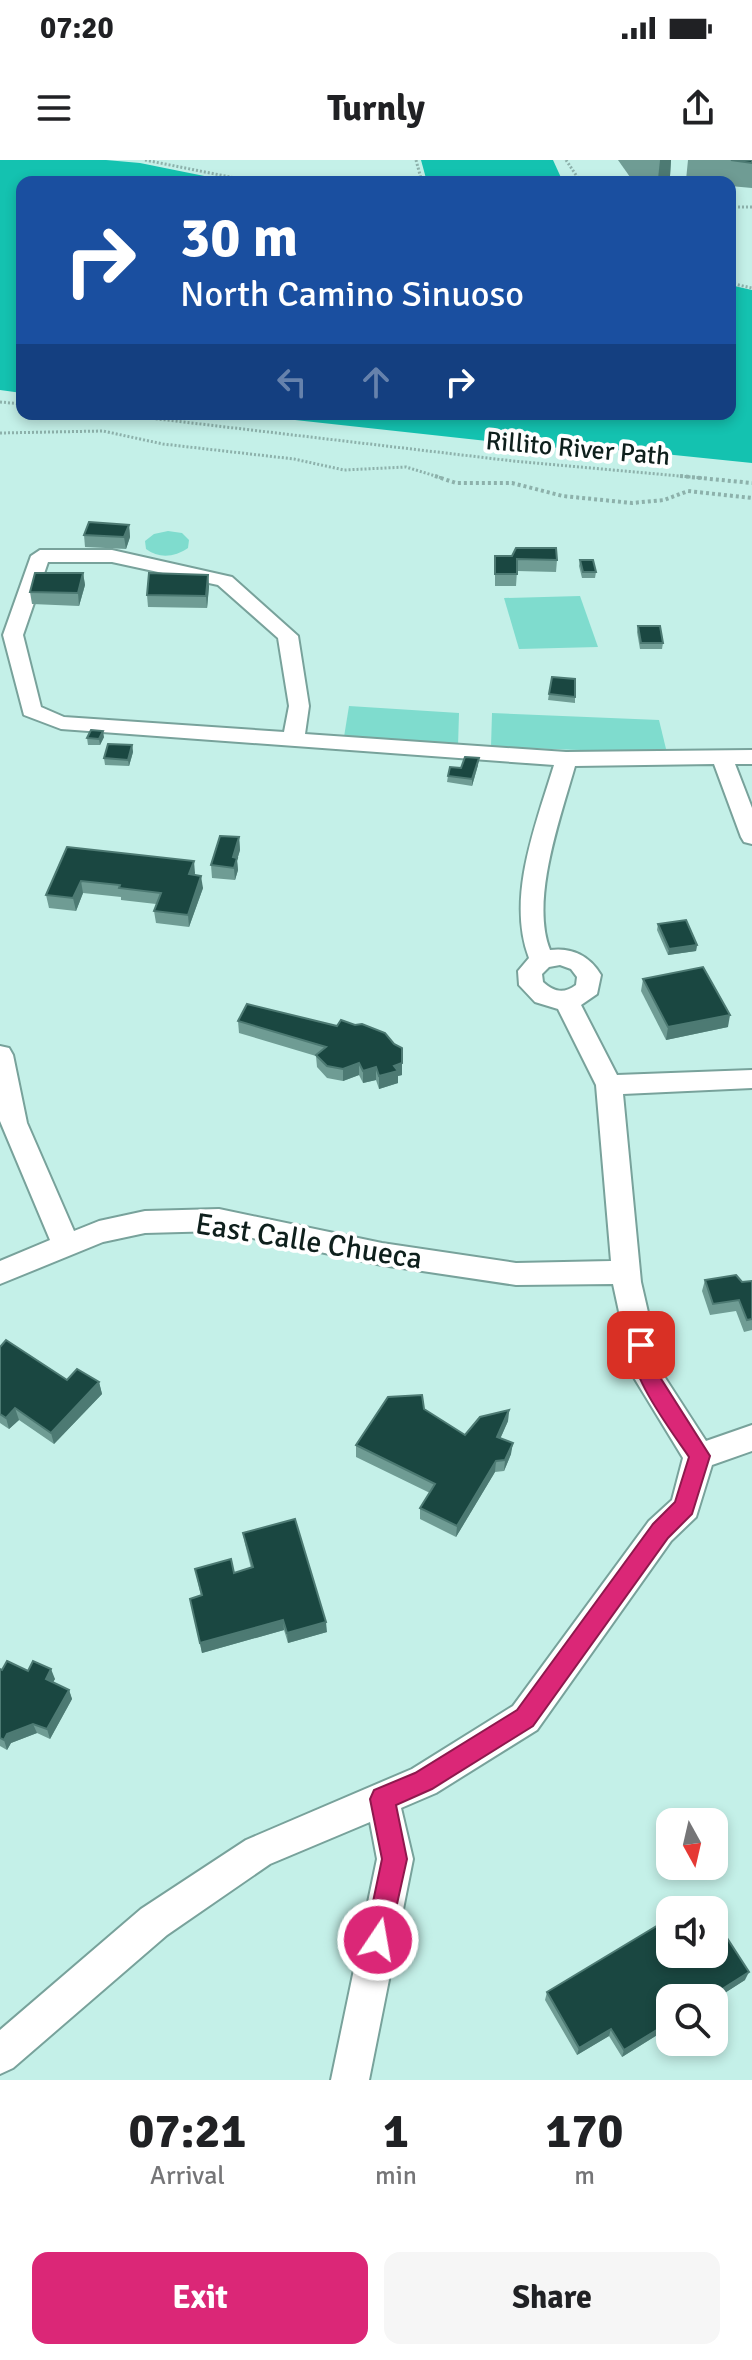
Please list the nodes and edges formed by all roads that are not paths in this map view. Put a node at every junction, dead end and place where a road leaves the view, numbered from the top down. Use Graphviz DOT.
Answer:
graph roads {
  1 [pos="294,738"];
  2 [pos="722,757"];
  3 [pos="752,757"];
  4 [pos="566,759"];
  5 [pos="752,837"];
  6 [pos="542,960"];
  7 [pos="566,1000"];
  8 [pos="0,1055"];
  9 [pos="752,1079"];
  10 [pos="609,1085"];
  11 [pos="66,1245"];
  12 [pos="627,1272"];
  13 [pos="0,1273"];
  14 [pos="752,1438"];
  15 [pos="699,1456"];
  16 [pos="382,1799"];
  17 [pos="0,2055"];
  18 [pos="350,2080"];
  1 -- 1 [label="street"];
  1 -- 4 [label="street"];
  2 -- 3 [label="street"];
  2 -- 4 [label="street"];
  2 -- 5 [label="street"];
  4 -- 6 [label="street"];
  6 -- 7 [label="street"];
  6 -- 7 [label="street"];
  7 -- 10 [label="street"];
  8 -- 11 [label="street"];
  9 -- 10 [label="street"];
  10 -- 12 [label="street"];
  11 -- 12 [label="street, East Calle Chueca"];
  11 -- 13 [label="street, East Calle Chueca"];
  12 -- 15 [label="street"];
  14 -- 15 [label="street"];
  15 -- 16 [label="street"];
  16 -- 17 [label="street"];
  16 -- 18 [label="street"];
}
